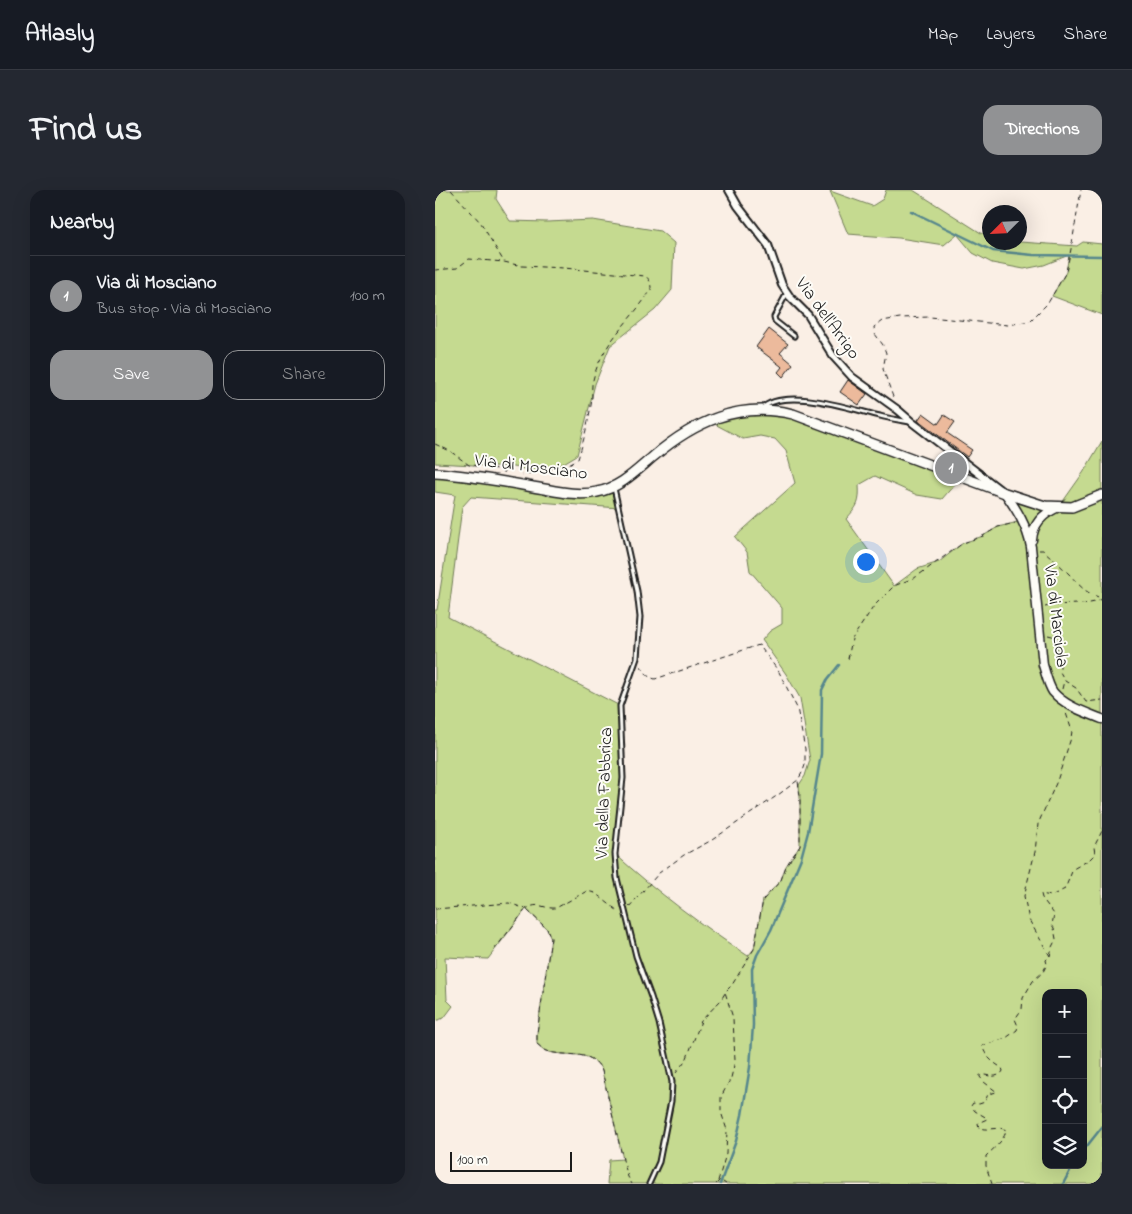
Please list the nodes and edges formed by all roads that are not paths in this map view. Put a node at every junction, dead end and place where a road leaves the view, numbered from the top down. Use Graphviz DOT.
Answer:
graph roads {
  1 [pos="729,190"];
  2 [pos="787,293"];
  3 [pos="794,336"];
  4 [pos="761,410"];
  5 [pos="913,423"];
  6 [pos="435,473"];
  7 [pos="614,488"];
  8 [pos="1005,493"];
  9 [pos="1102,494"];
  10 [pos="1059,507"];
  11 [pos="1031,547"];
  12 [pos="1102,719"];
  13 [pos="649,1184"];
  1 -- 2 [label="street, Via dell'Arrigo"];
  2 -- 3 [label="lane"];
  2 -- 5 [label="street, Via dell'Arrigo"];
  4 -- 5 [label="lane"];
  4 -- 7 [label="main road, Via di Mosciano"];
  4 -- 8 [label="main road, Via di Mosciano"];
  5 -- 8 [label="street, Via dell'Arrigo"];
  6 -- 7 [label="main road, Via di Mosciano"];
  7 -- 13 [label="lane, Via della Fabbrica"];
  8 -- 10 [label="main road, Via di Mosciano"];
  8 -- 11 [label="street, Via di Marciola"];
  9 -- 10 [label="main road"];
  10 -- 11 [label="street, Via di Marciola"];
  11 -- 12 [label="street, Via di Marciola"];
}
